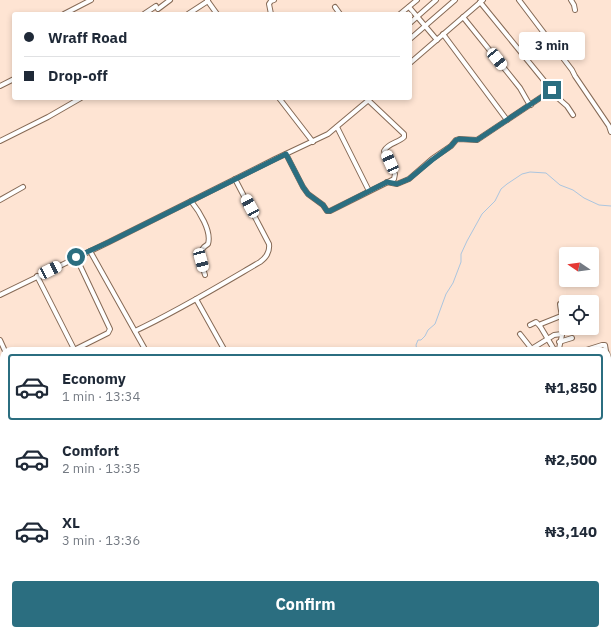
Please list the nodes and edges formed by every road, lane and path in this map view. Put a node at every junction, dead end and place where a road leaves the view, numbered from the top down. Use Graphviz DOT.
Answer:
graph roads {
  1 [pos="91,0"];
  2 [pos="170,0"];
  3 [pos="208,0"];
  4 [pos="274,0"];
  5 [pos="417,0"];
  6 [pos="436,0"];
  7 [pos="455,0"];
  8 [pos="519,0"];
  9 [pos="571,0"];
  10 [pos="482,1"];
  11 [pos="334,7"];
  12 [pos="408,7"];
  13 [pos="575,10"];
  14 [pos="68,12"];
  15 [pos="148,12"];
  16 [pos="191,12"];
  17 [pos="216,12"];
  18 [pos="271,12"];
  19 [pos="338,12"];
  20 [pos="402,12"];
  21 [pos="417,17"];
  22 [pos="463,17"];
  23 [pos="412,22"];
  24 [pos="425,26"];
  25 [pos="443,34"];
  26 [pos="412,37"];
  27 [pos="437,40"];
  28 [pos="412,61"];
  29 [pos="12,79"];
  30 [pos="0,86"];
  31 [pos="552,90"];
  32 [pos="78,100"];
  33 [pos="282,100"];
  34 [pos="368,100"];
  35 [pos="370,100"];
  36 [pos="531,105"];
  37 [pos="573,115"];
  38 [pos="507,120"];
  39 [pos="338,127"];
  40 [pos="611,132"];
  41 [pos="0,141"];
  42 [pos="313,142"];
  43 [pos="286,154"];
  44 [pos="235,179"];
  45 [pos="387,182"];
  46 [pos="23,187"];
  47 [pos="369,191"];
  48 [pos="0,200"];
  49 [pos="191,201"];
  50 [pos="90,251"];
  51 [pos="76,257"];
  52 [pos="205,275"];
  53 [pos="37,276"];
  54 [pos="0,295"];
  55 [pos="196,300"];
  56 [pos="559,317"];
  57 [pos="530,325"];
  58 [pos="540,326"];
  59 [pos="135,331"];
  60 [pos="520,334"];
  61 [pos="559,334"];
  62 [pos="562,335"];
  63 [pos="572,338"];
  64 [pos="548,339"];
  65 [pos="559,342"];
  66 [pos="73,347"];
  67 [pos="82,347"];
  68 [pos="144,347"];
  69 [pos="223,347"];
  70 [pos="529,347"];
  71 [pos="534,347"];
  72 [pos="553,347"];
  73 [pos="559,347"];
  74 [pos="596,347"];
  75 [pos="606,347"];
  1 -- 14 [label="street"];
  2 -- 15 [label="street"];
  3 -- 16 [label="street"];
  3 -- 17 [label="street"];
  4 -- 18 [label="street"];
  5 -- 12 [label="street"];
  6 -- 21 [label="street"];
  7 -- 24 [label="street"];
  8 -- 40 [label="street"];
  9 -- 13 [label="street"];
  10 -- 22 [label="street"];
  10 -- 31 [label="street"];
  11 -- 19 [label="street"];
  12 -- 20 [label="street"];
  12 -- 21 [label="street"];
  21 -- 23 [label="street"];
  21 -- 24 [label="street"];
  22 -- 25 [label="street"];
  22 -- 36 [label="street"];
  24 -- 26 [label="street"];
  24 -- 27 [label="street"];
  25 -- 27 [label="street"];
  25 -- 38 [label="street"];
  27 -- 28 [label="street"];
  29 -- 30 [label="street"];
  31 -- 36 [label="street"];
  31 -- 37 [label="street"];
  32 -- 41 [label="street"];
  33 -- 42 [label="street"];
  34 -- 39 [label="street"];
  35 -- 45 [label="street"];
  36 -- 38 [label="street"];
  38 -- 45 [label="street"];
  39 -- 42 [label="street"];
  39 -- 47 [label="street"];
  42 -- 43 [label="street"];
  43 -- 44 [label="street"];
  43 -- 47 [label="street"];
  44 -- 49 [label="street"];
  44 -- 55 [label="street"];
  45 -- 47 [label="street"];
  46 -- 48 [label="street"];
  49 -- 50 [label="street"];
  49 -- 52 [label="street"];
  50 -- 51 [label="street"];
  50 -- 59 [label="street"];
  51 -- 53 [label="street"];
  51 -- 67 [label="street"];
  53 -- 54 [label="street"];
  53 -- 66 [label="street"];
  55 -- 59 [label="street"];
  55 -- 69 [label="street"];
  56 -- 58 [label="street"];
  57 -- 58 [label="street"];
  58 -- 64 [label="street"];
  59 -- 68 [label="street"];
  60 -- 70 [label="street"];
  61 -- 64 [label="street"];
  62 -- 65 [label="street"];
  63 -- 65 [label="street"];
  64 -- 71 [label="street"];
  64 -- 72 [label="street"];
  65 -- 73 [label="street"];
  74 -- 75 [label="street"];
}
